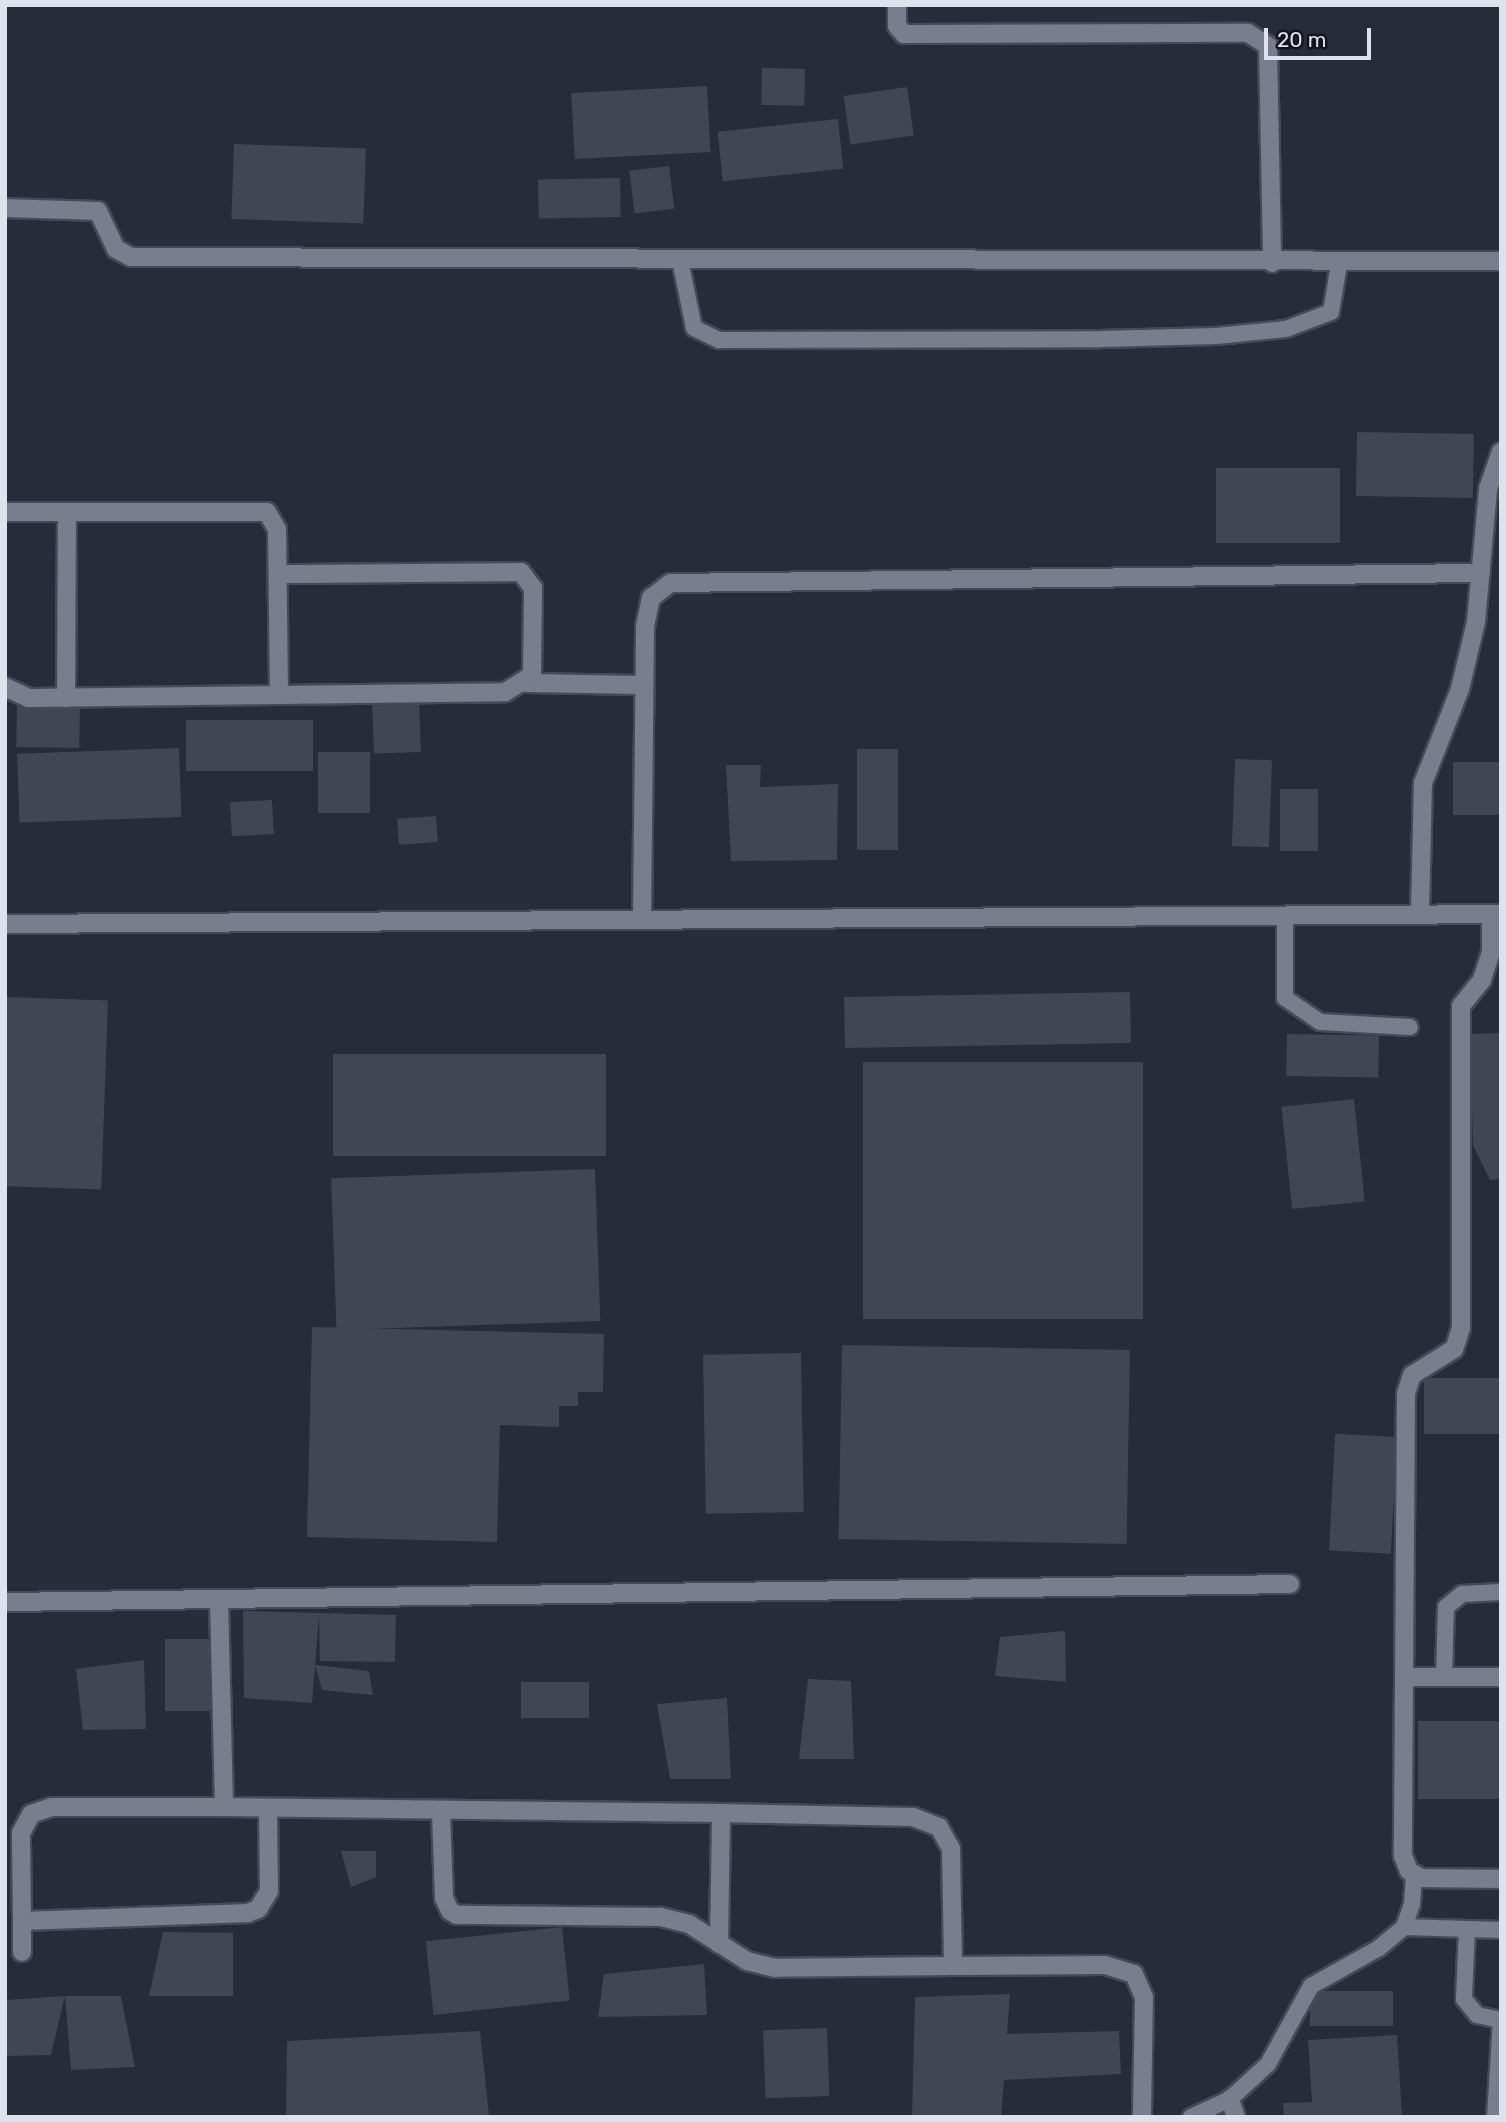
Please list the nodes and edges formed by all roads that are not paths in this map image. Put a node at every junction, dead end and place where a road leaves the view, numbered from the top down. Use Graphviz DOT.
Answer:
graph roads {
  1 [pos="897,5"];
  2 [pos="5,208"];
  3 [pos="680,260"];
  4 [pos="1501,261"];
  5 [pos="1272,263"];
  6 [pos="1339,264"];
  7 [pos="1501,452"];
  8 [pos="5,512"];
  9 [pos="67,512"];
  10 [pos="1481,573"];
  11 [pos="278,574"];
  12 [pos="525,683"];
  13 [pos="644,685"];
  14 [pos="5,687"];
  15 [pos="279,695"];
  16 [pos="66,698"];
  17 [pos="1420,914"];
  18 [pos="1496,914"];
  19 [pos="1285,915"];
  20 [pos="642,920"];
  21 [pos="5,924"];
  22 [pos="1410,1027"];
  23 [pos="1290,1584"];
  24 [pos="1501,1592"];
  25 [pos="219,1600"];
  26 [pos="5,1602"];
  27 [pos="1404,1677"];
  28 [pos="1444,1677"];
  29 [pos="1501,1677"];
  30 [pos="224,1807"];
  31 [pos="268,1808"];
  32 [pos="441,1810"];
  33 [pos="721,1813"];
  34 [pos="1414,1875"];
  35 [pos="1501,1879"];
  36 [pos="22,1921"];
  37 [pos="1404,1927"];
  38 [pos="1467,1929"];
  39 [pos="1501,1930"];
  40 [pos="719,1944"];
  41 [pos="22,1952"];
  42 [pos="953,1966"];
  43 [pos="1501,2020"];
  44 [pos="1230,2099"];
  45 [pos="1142,2117"];
  46 [pos="1191,2117"];
  47 [pos="1237,2117"];
  48 [pos="1495,2117"];
  1 -- 5 [label="street"];
  2 -- 3 [label="street"];
  3 -- 5 [label="street"];
  3 -- 6 [label="lane"];
  4 -- 6 [label="street"];
  5 -- 6 [label="street"];
  7 -- 10 [label="street"];
  8 -- 9 [label="street"];
  9 -- 11 [label="street"];
  9 -- 16 [label="street"];
  10 -- 13 [label="street"];
  10 -- 17 [label="street"];
  11 -- 12 [label="street"];
  11 -- 15 [label="street"];
  12 -- 13 [label="street"];
  12 -- 15 [label="street"];
  13 -- 20 [label="street"];
  14 -- 16 [label="street"];
  15 -- 16 [label="street"];
  17 -- 18 [label="street"];
  17 -- 19 [label="street"];
  18 -- 27 [label="street"];
  19 -- 20 [label="street"];
  19 -- 22 [label="lane"];
  20 -- 21 [label="street"];
  23 -- 25 [label="street"];
  24 -- 28 [label="lane"];
  25 -- 26 [label="street"];
  25 -- 30 [label="street"];
  27 -- 28 [label="street"];
  27 -- 34 [label="street"];
  28 -- 29 [label="street"];
  30 -- 31 [label="street"];
  30 -- 36 [label="street"];
  31 -- 32 [label="street"];
  31 -- 36 [label="street"];
  32 -- 33 [label="street"];
  32 -- 40 [label="street"];
  33 -- 40 [label="street"];
  33 -- 42 [label="street"];
  34 -- 35 [label="street"];
  34 -- 37 [label="lane"];
  36 -- 41 [label="street"];
  37 -- 38 [label="lane"];
  37 -- 44 [label="lane"];
  38 -- 39 [label="lane"];
  38 -- 43 [label="lane"];
  40 -- 42 [label="street"];
  42 -- 45 [label="street"];
  43 -- 48 [label="lane"];
  44 -- 46 [label="lane"];
  44 -- 47 [label="street"];
}
